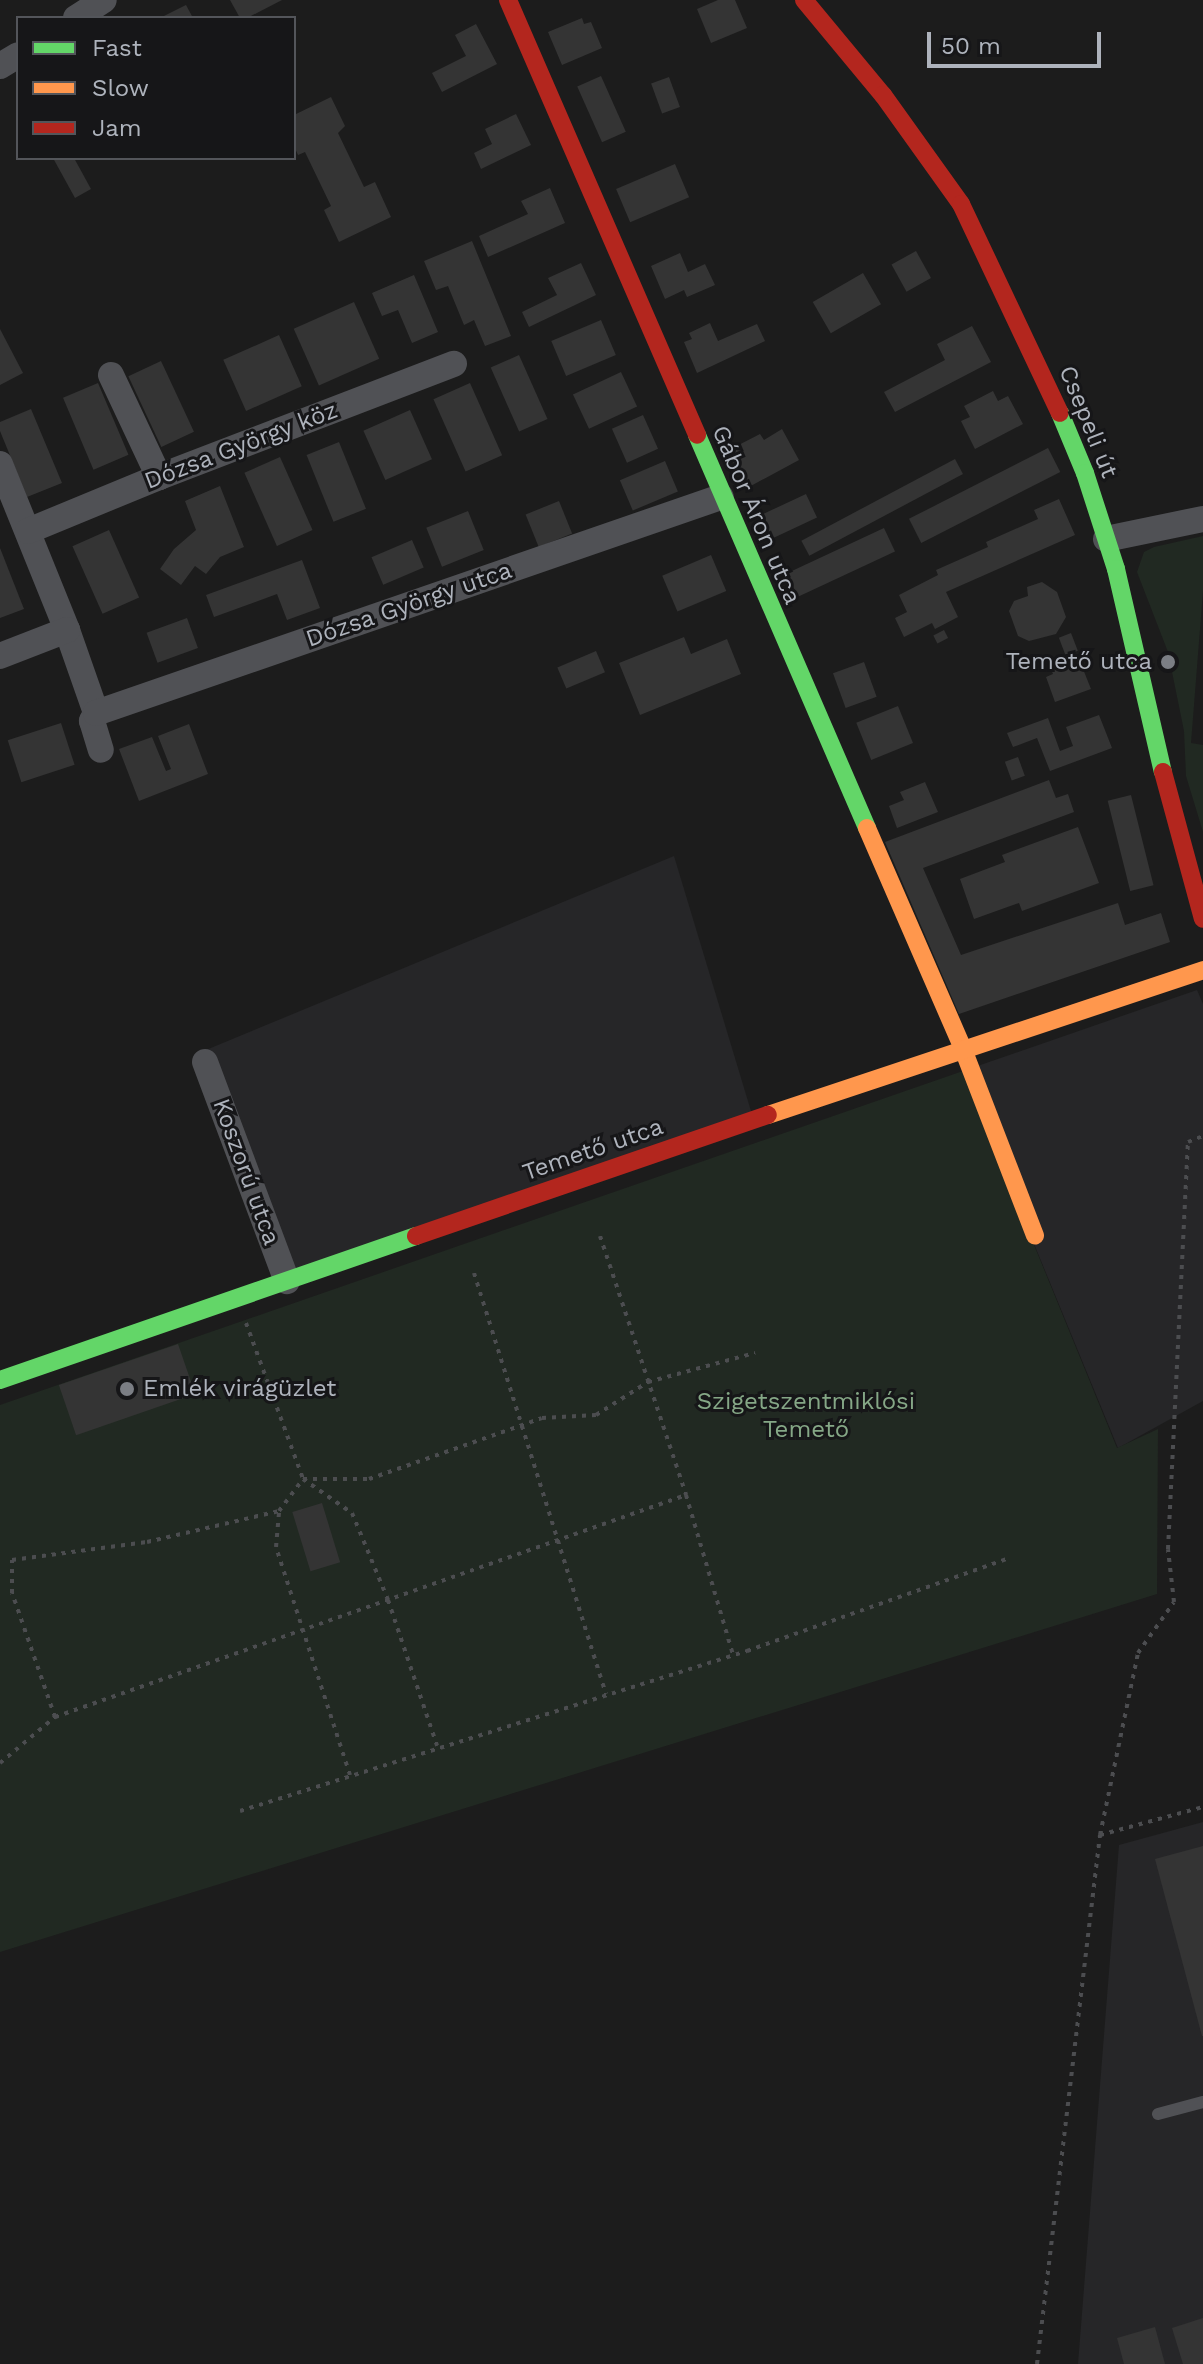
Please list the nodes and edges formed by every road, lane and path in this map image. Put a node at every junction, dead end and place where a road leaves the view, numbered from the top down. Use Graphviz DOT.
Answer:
graph roads {
  1 [pos="104,0"];
  2 [pos="508,0"];
  3 [pos="804,0"];
  4 [pos="79,16"];
  5 [pos="454,364"];
  6 [pos="111,375"];
  7 [pos="0,464"];
  8 [pos="159,477"];
  9 [pos="721,497"];
  10 [pos="1203,519"];
  11 [pos="28,531"];
  12 [pos="1106,539"];
  13 [pos="67,630"];
  14 [pos="0,656"];
  15 [pos="96,713"];
  16 [pos="101,750"];
  17 [pos="1203,919"];
  18 [pos="1203,970"];
  19 [pos="963,1049"];
  20 [pos="205,1062"];
  21 [pos="1203,1136"];
  22 [pos="600,1236"];
  23 [pos="1035,1236"];
  24 [pos="474,1273"];
  25 [pos="287,1281"];
  26 [pos="237,1298"];
  27 [pos="755,1353"];
  28 [pos="0,1378"];
  29 [pos="648,1382"];
  30 [pos="520,1425"];
  31 [pos="303,1479"];
  32 [pos="686,1495"];
  33 [pos="279,1511"];
  34 [pos="555,1541"];
  35 [pos="1009,1558"];
  36 [pos="388,1600"];
  37 [pos="302,1630"];
  38 [pos="733,1655"];
  39 [pos="606,1694"];
  40 [pos="55,1717"];
  41 [pos="437,1746"];
  42 [pos="0,1763"];
  43 [pos="350,1775"];
  44 [pos="1203,1807"];
  45 [pos="240,1811"];
  46 [pos="1100,1835"];
  47 [pos="1203,2102"];
  48 [pos="1158,2114"];
  49 [pos="1037,2364"];
  1 -- 4 [label="street"];
  2 -- 9 [label="street, Gábor Áron utca"];
  3 -- 12 [label="street, Csepeli út"];
  5 -- 8 [label="street, Dózsa György köz"];
  6 -- 8 [label="street"];
  7 -- 11 [label="street"];
  8 -- 11 [label="street, Dózsa György köz"];
  9 -- 15 [label="street, Dózsa György utca"];
  9 -- 19 [label="street, Gábor Áron utca"];
  10 -- 12 [label="street"];
  11 -- 13 [label="street"];
  12 -- 17 [label="street, Csepeli út"];
  13 -- 14 [label="street"];
  13 -- 15 [label="street"];
  15 -- 16 [label="street"];
  18 -- 19 [label="street, Temető utca"];
  19 -- 23 [label="street, Gábor Áron utca"];
  19 -- 25 [label="street, Temető utca"];
  20 -- 25 [label="street, Koszorú utca"];
  21 -- 46 [label="path"];
  22 -- 29 [label="path"];
  24 -- 30 [label="path"];
  25 -- 26 [label="street, Temető utca"];
  26 -- 28 [label="street, Temető utca"];
  26 -- 31 [label="path"];
  27 -- 29 [label="path"];
  29 -- 30 [label="path"];
  29 -- 32 [label="path"];
  30 -- 31 [label="path"];
  30 -- 34 [label="path"];
  31 -- 33 [label="path"];
  31 -- 36 [label="path"];
  32 -- 34 [label="path"];
  32 -- 38 [label="path"];
  33 -- 37 [label="path"];
  33 -- 40 [label="path"];
  34 -- 36 [label="path"];
  34 -- 39 [label="path"];
  35 -- 38 [label="path"];
  36 -- 37 [label="path"];
  36 -- 41 [label="path"];
  37 -- 40 [label="path"];
  37 -- 43 [label="path"];
  38 -- 39 [label="path"];
  39 -- 41 [label="path"];
  40 -- 42 [label="path"];
  41 -- 43 [label="path"];
  43 -- 45 [label="path"];
  44 -- 46 [label="path"];
  46 -- 49 [label="path"];
  47 -- 48 [label="lane"];
}
